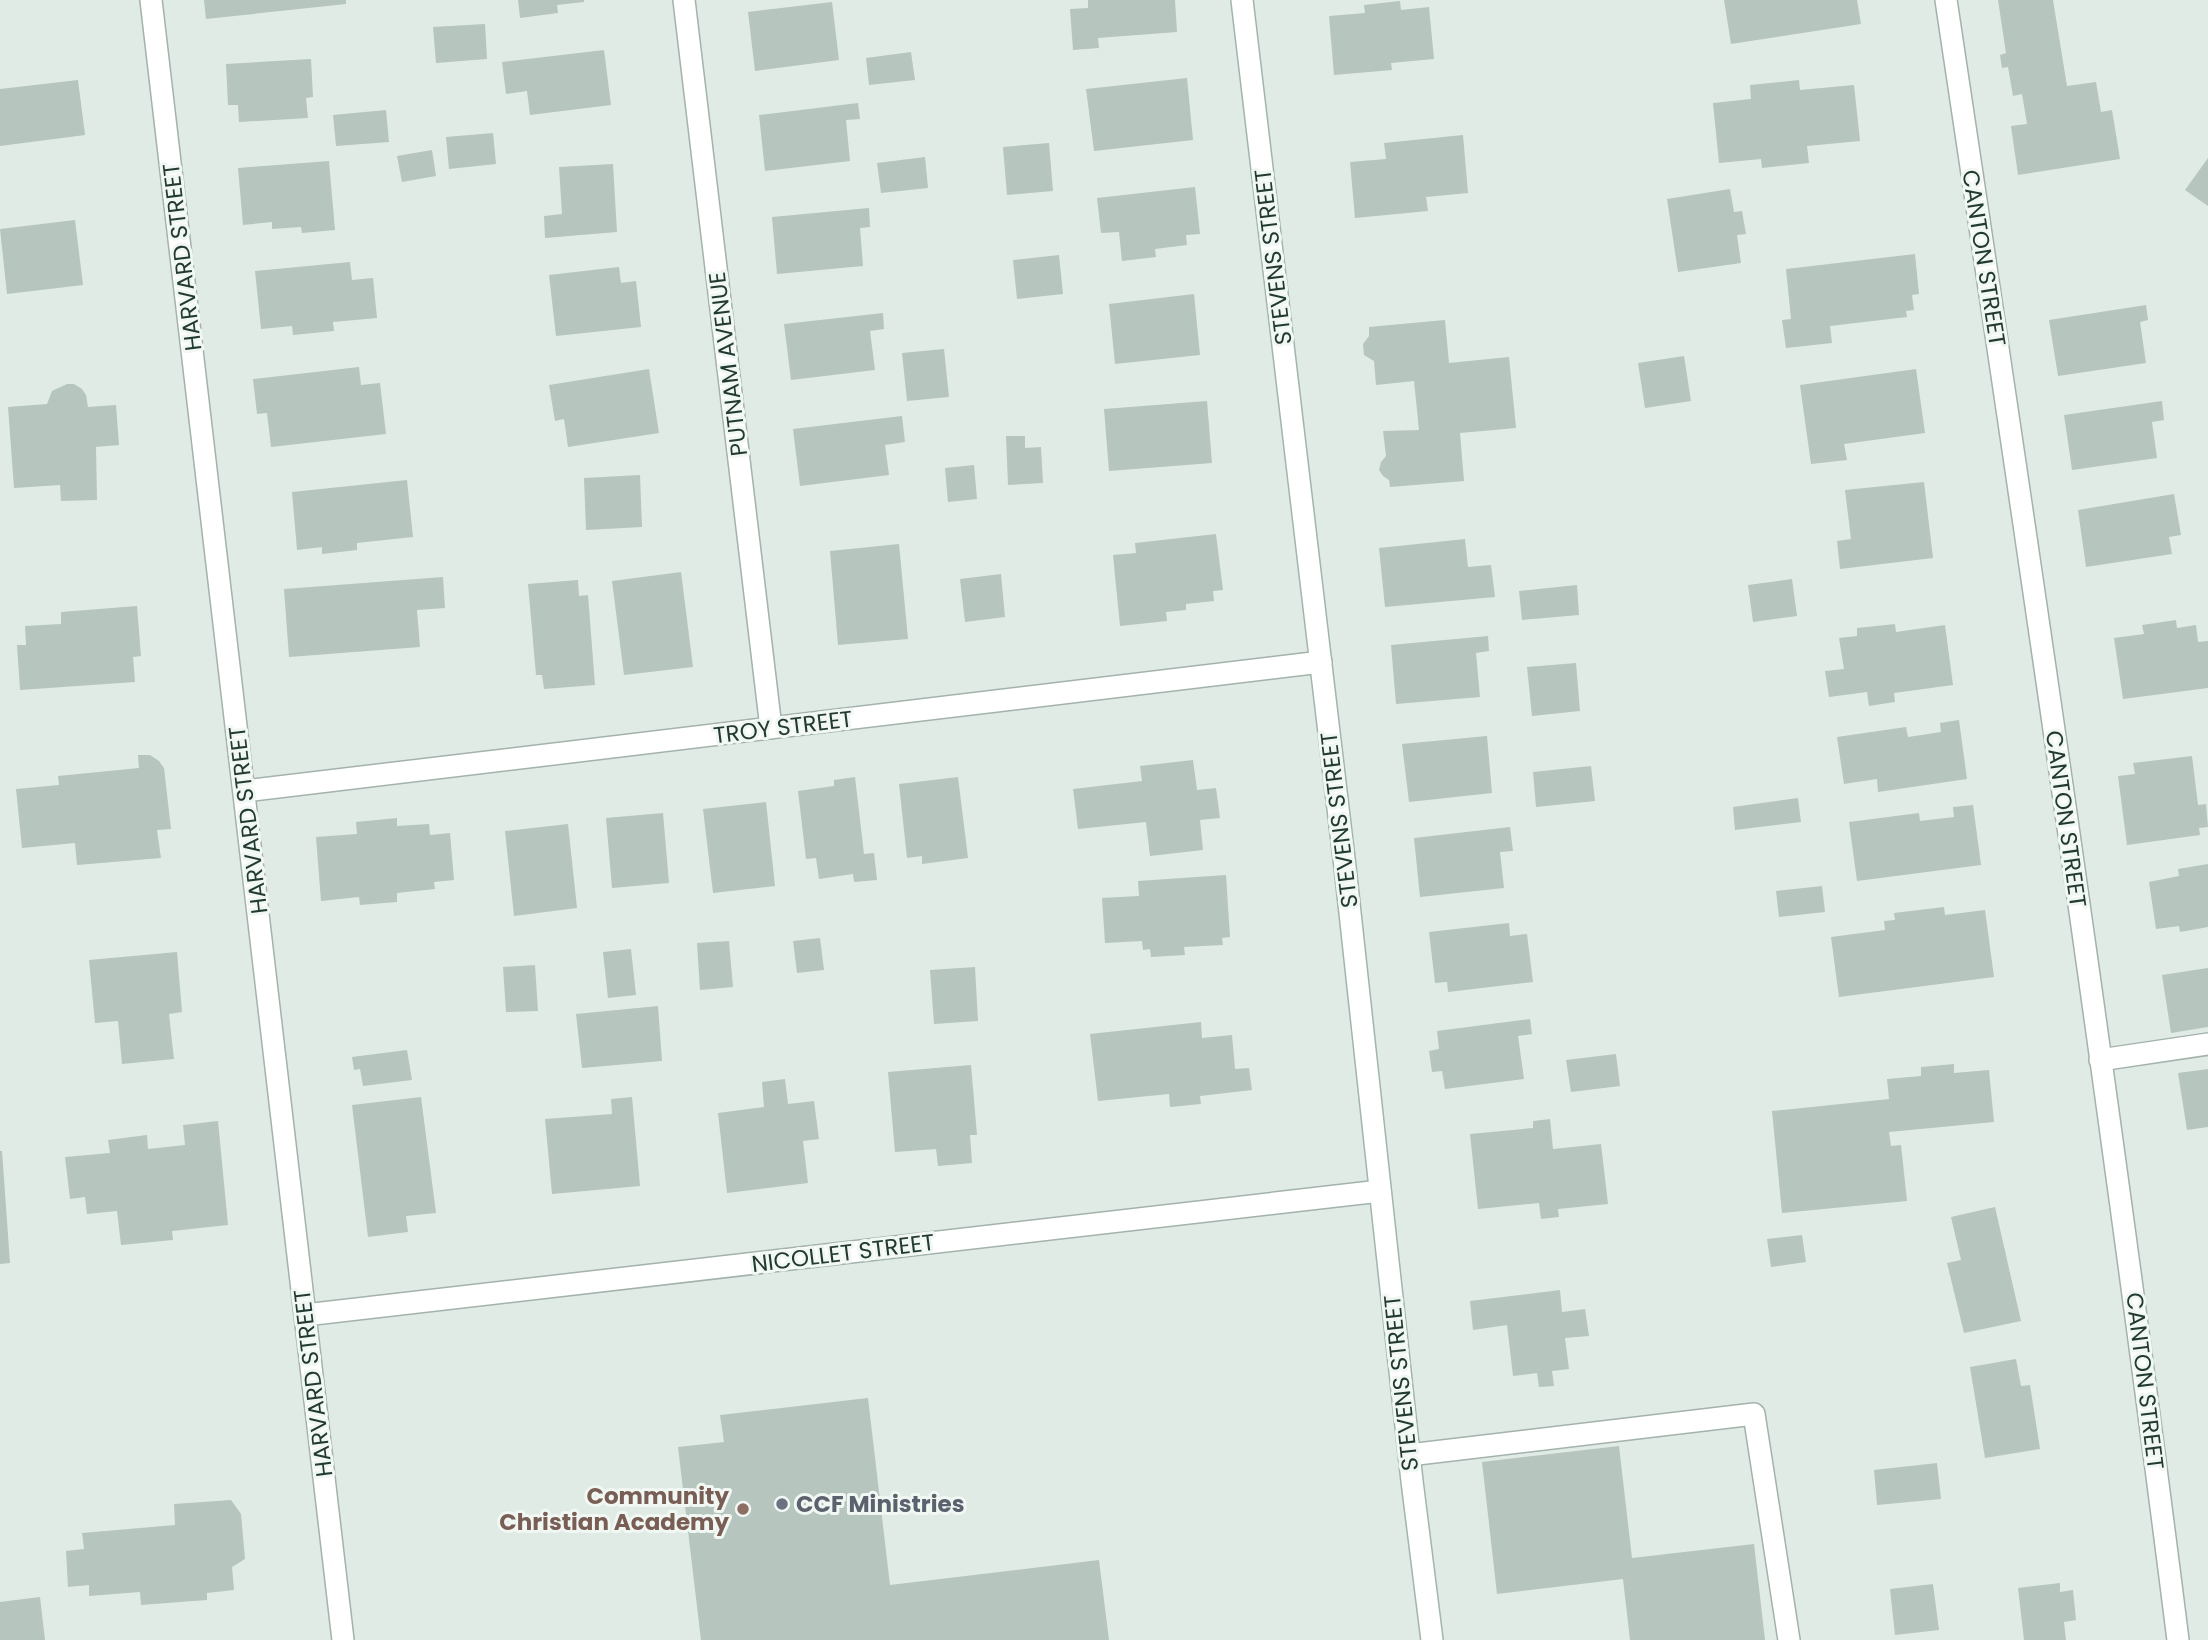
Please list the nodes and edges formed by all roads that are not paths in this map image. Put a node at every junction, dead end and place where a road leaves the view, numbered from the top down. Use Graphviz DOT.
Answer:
graph roads {
  1 [pos="151,0"];
  2 [pos="684,0"];
  3 [pos="1242,0"];
  4 [pos="1946,0"];
  5 [pos="1321,662"];
  6 [pos="771,728"];
  7 [pos="245,791"];
  8 [pos="2208,1044"];
  9 [pos="2100,1060"];
  10 [pos="1380,1191"];
  11 [pos="305,1315"];
  12 [pos="1409,1455"];
  13 [pos="343,1640"];
  14 [pos="1432,1640"];
  15 [pos="1789,1640"];
  16 [pos="2178,1640"];
  1 -- 7 [label="street, HARVARD STREET"];
  2 -- 6 [label="street, PUTNAM AVENUE"];
  3 -- 5 [label="street, STEVENS STREET"];
  4 -- 9 [label="street, CANTON STREET"];
  5 -- 6 [label="street, TROY STREET"];
  5 -- 10 [label="street, STEVENS STREET"];
  6 -- 7 [label="street, TROY STREET"];
  7 -- 11 [label="street, HARVARD STREET"];
  8 -- 9 [label="street"];
  9 -- 16 [label="street, CANTON STREET"];
  10 -- 11 [label="street, NICOLLET STREET"];
  10 -- 12 [label="street, STEVENS STREET"];
  11 -- 13 [label="street, HARVARD STREET"];
  12 -- 14 [label="street, STEVENS STREET"];
  12 -- 15 [label="street"];
}
